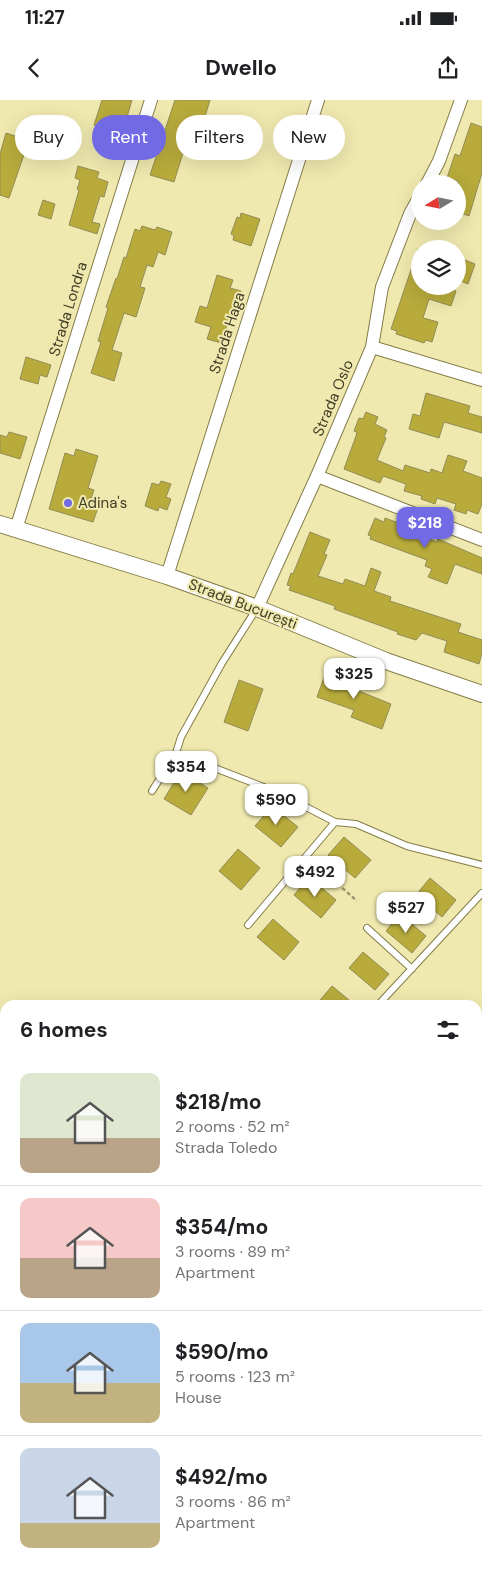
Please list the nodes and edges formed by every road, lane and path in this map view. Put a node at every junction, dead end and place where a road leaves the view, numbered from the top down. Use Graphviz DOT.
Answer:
graph roads {
  1 [pos="151,100"];
  2 [pos="318,100"];
  3 [pos="461,100"];
  4 [pos="432,175"];
  5 [pos="411,212"];
  6 [pos="372,347"];
  7 [pos="482,380"];
  8 [pos="317,476"];
  9 [pos="0,524"];
  10 [pos="16,529"];
  11 [pos="482,540"];
  12 [pos="168,576"];
  13 [pos="257,608"];
  14 [pos="482,694"];
  15 [pos="176,753"];
  16 [pos="152,791"];
  17 [pos="336,822"];
  18 [pos="307,856"];
  19 [pos="482,864"];
  20 [pos="482,893"];
  21 [pos="357,901"];
  22 [pos="248,925"];
  23 [pos="367,928"];
  24 [pos="412,969"];
  25 [pos="383,1000"];
  1 -- 10 [label="street, Strada Londra"];
  2 -- 12 [label="street, Strada Haga"];
  3 -- 4 [label="street"];
  5 -- 6 [label="street, Strada Oslo"];
  6 -- 7 [label="street"];
  6 -- 8 [label="street, Strada Oslo"];
  8 -- 11 [label="street"];
  8 -- 13 [label="street, Strada Oslo"];
  9 -- 10 [label="street, Strada București"];
  10 -- 12 [label="street, Strada București"];
  12 -- 13 [label="street, Strada București"];
  13 -- 14 [label="street, Strada București"];
  13 -- 15 [label="lane"];
  15 -- 16 [label="lane"];
  15 -- 17 [label="lane"];
  17 -- 18 [label="lane"];
  17 -- 19 [label="lane"];
  18 -- 21 [label="path"];
  18 -- 22 [label="lane"];
  20 -- 24 [label="lane"];
  23 -- 24 [label="lane"];
  24 -- 25 [label="lane"];
}
